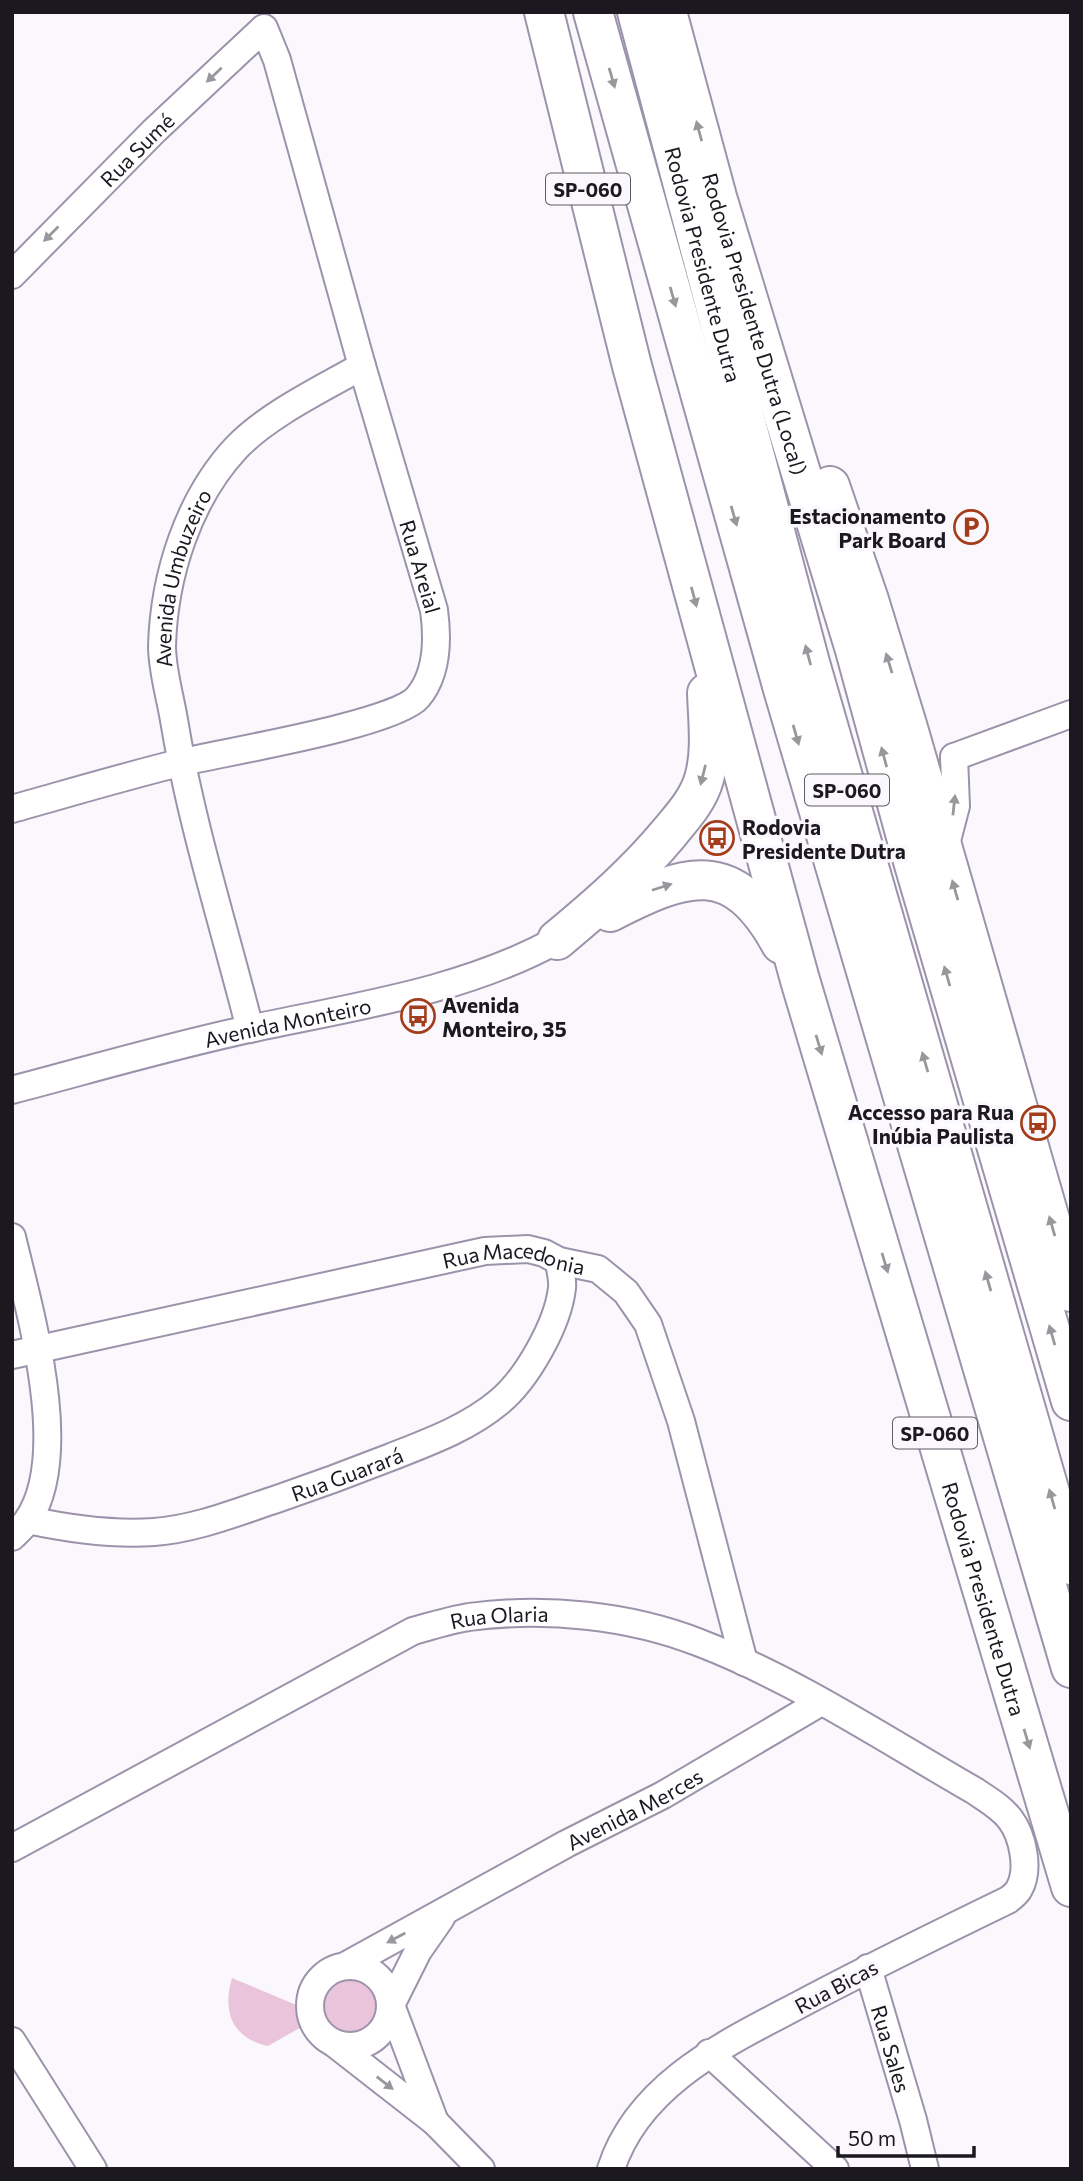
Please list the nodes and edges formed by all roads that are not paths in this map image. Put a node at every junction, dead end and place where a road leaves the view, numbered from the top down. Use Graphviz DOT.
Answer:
graph roads {
  1 [pos="518,12"];
  2 [pos="544,12"];
  3 [pos="566,12"];
  4 [pos="593,12"];
  5 [pos="637,12"];
  6 [pos="667,12"];
  7 [pos="264,28"];
  8 [pos="718,197"];
  9 [pos="12,275"];
  10 [pos="362,366"];
  11 [pos="632,366"];
  12 [pos="671,512"];
  13 [pos="704,634"];
  14 [pos="1071,714"];
  15 [pos="908,729"];
  16 [pos="954,757"];
  17 [pos="181,762"];
  18 [pos="12,809"];
  19 [pos="944,853"];
  20 [pos="557,940"];
  21 [pos="800,980"];
  22 [pos="250,1029"];
  23 [pos="12,1090"];
  24 [pos="12,1237"];
  25 [pos="559,1261"];
  26 [pos="1071,1292"];
  27 [pos="38,1350"];
  28 [pos="12,1355"];
  29 [pos="1071,1401"];
  30 [pos="20,1529"];
  31 [pos="1071,1565"];
  32 [pos="744,1662"];
  33 [pos="1071,1668"];
  34 [pos="821,1702"];
  35 [pos="999,1807"];
  36 [pos="12,1848"];
  37 [pos="1071,1887"];
  38 [pos="446,1911"];
  39 [pos="346,1965"];
  40 [pos="868,1968"];
  41 [pos="391,2005"];
  42 [pos="12,2041"];
  43 [pos="335,2043"];
  44 [pos="709,2053"];
  45 [pos="435,2122"];
  46 [pos="93,2169"];
  47 [pos="481,2169"];
  48 [pos="611,2169"];
  49 [pos="835,2169"];
  50 [pos="925,2169"];
  1 -- 11 [label="highway"];
  2 -- 11 [label="highway, Rodovia Presidente Dutra / SP-060"];
  3 -- 12 [label="highway"];
  4 -- 33 [label="highway, Rodovia Presidente Dutra / SP-060, one-way"];
  31 -- 5 [label="highway, Rodovia Presidente Dutra / SP-060, one-way"];
  8 -- 6 [label="highway, Rodovia Presidente Dutra (Local) / SP-060, one-way"];
  7 -- 9 [label="street, Rua Sumé, one-way"];
  7 -- 10 [label="street, Rua Areial"];
  15 -- 8 [label="highway, one-way"];
  29 -- 8 [label="highway, Rodovia Presidente Dutra (Local) / SP-060, one-way"];
  10 -- 17 [label="street, Avenida Umbuzeiro"];
  10 -- 17 [label="street, Rua Areial"];
  11 -- 12 [label="highway, Rodovia Presidente Dutra / SP-060"];
  12 -- 13 [label="highway, Rodovia Presidente Dutra / SP-060, one-way"];
  13 -- 20 [label="highway, one-way"];
  13 -- 21 [label="highway, Rodovia Presidente Dutra / SP-060"];
  14 -- 16 [label="street"];
  15 -- 16 [label="street"];
  15 -- 19 [label="highway"];
  19 -- 16 [label="street, one-way"];
  17 -- 18 [label="street, Rua Areial"];
  17 -- 22 [label="street, Avenida Umbuzeiro"];
  26 -- 19 [label="highway, one-way"];
  20 -- 21 [label="highway, one-way"];
  20 -- 22 [label="street, Avenida Monteiro"];
  21 -- 37 [label="highway, Rodovia Presidente Dutra / SP-060, one-way"];
  22 -- 23 [label="street, Avenida Monteiro"];
  24 -- 27 [label="street"];
  25 -- 27 [label="street, Rua Macedonia"];
  25 -- 30 [label="street, Rua Guarará"];
  25 -- 32 [label="street, Rua Macedonia"];
  27 -- 28 [label="street, Rua Macedonia"];
  27 -- 30 [label="street"];
  32 -- 34 [label="street, Rua Olaria"];
  32 -- 36 [label="street, Rua Olaria"];
  34 -- 35 [label="street, Rua Olaria"];
  34 -- 38 [label="street, Avenida Merces"];
  35 -- 40 [label="street, Rua Bicas"];
  38 -- 39 [label="street, Avenida Merces, one-way"];
  38 -- 41 [label="street, Avenida Merces"];
  39 -- 41 [label="street"];
  39 -- 43 [label="street"];
  40 -- 44 [label="street, Rua Bicas"];
  40 -- 50 [label="street, Rua Sales"];
  41 -- 43 [label="street"];
  41 -- 45 [label="street"];
  42 -- 46 [label="street"];
  43 -- 45 [label="street, one-way"];
  44 -- 48 [label="street, Rua Bicas"];
  44 -- 49 [label="street"];
  45 -- 47 [label="street"];
}
